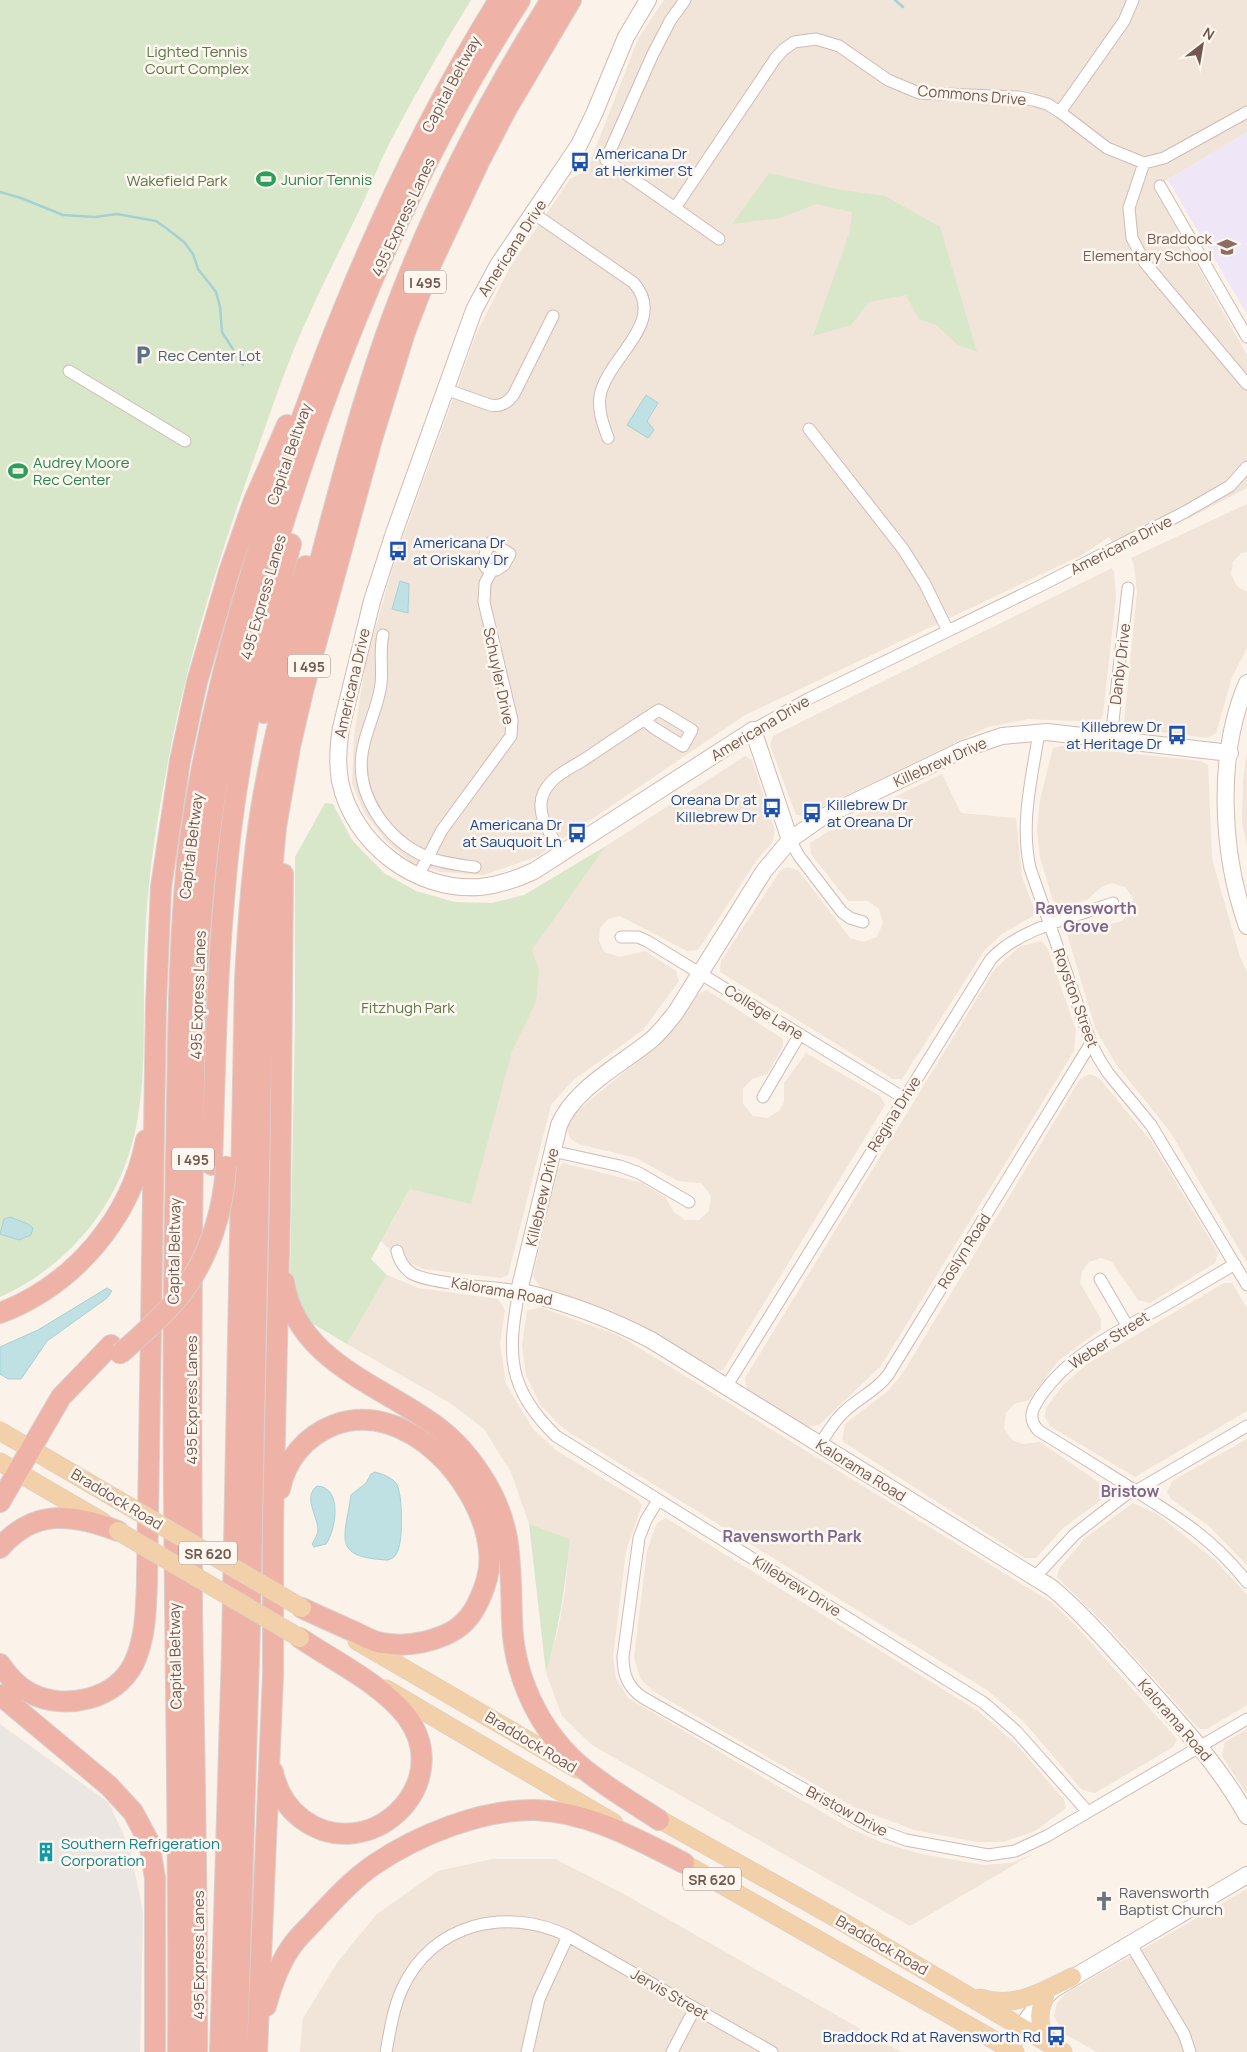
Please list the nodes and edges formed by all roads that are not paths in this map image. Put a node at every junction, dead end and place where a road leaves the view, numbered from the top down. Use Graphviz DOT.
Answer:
graph roads {
  1 [pos="498,0"];
  2 [pos="520,0"];
  3 [pos="551,0"];
  4 [pos="571,0"];
  5 [pos="648,0"];
  6 [pos="685,0"];
  7 [pos="1133,0"];
  8 [pos="1060,112"];
  9 [pos="1247,112"];
  10 [pos="1144,163"];
  11 [pos="1160,186"];
  12 [pos="675,208"];
  13 [pos="533,213"];
  14 [pos="719,239"];
  15 [pos="368,291"];
  16 [pos="346,302"];
  17 [pos="397,304"];
  18 [pos="553,316"];
  19 [pos="1247,337"];
  20 [pos="69,371"];
  21 [pos="1247,384"];
  22 [pos="445,389"];
  23 [pos="809,429"];
  24 [pos="608,438"];
  25 [pos="185,441"];
  26 [pos="1247,467"];
  27 [pos="492,570"];
  28 [pos="1128,588"];
  29 [pos="948,631"];
  30 [pos="383,635"];
  31 [pos="1247,683"];
  32 [pos="644,720"];
  33 [pos="753,730"];
  34 [pos="1039,732"];
  35 [pos="1111,739"];
  36 [pos="290,747"];
  37 [pos="1230,753"];
  38 [pos="790,840"];
  39 [pos="562,853"];
  40 [pos="427,857"];
  41 [pos="475,867"];
  42 [pos="418,876"];
  43 [pos="1114,904"];
  44 [pos="863,922"];
  45 [pos="1050,925"];
  46 [pos="1247,926"];
  47 [pos="621,937"];
  48 [pos="700,973"];
  49 [pos="800,1034"];
  50 [pos="1091,1043"];
  51 [pos="155,1066"];
  52 [pos="763,1097"];
  53 [pos="904,1098"];
  54 [pos="552,1151"];
  55 [pos="219,1166"];
  56 [pos="689,1202"];
  57 [pos="279,1237"];
  58 [pos="397,1251"];
  59 [pos="1235,1264"];
  60 [pos="1100,1279"];
  61 [pos="1247,1285"];
  62 [pos="519,1291"];
  63 [pos="0,1313"];
  64 [pos="1128,1327"];
  65 [pos="726,1387"];
  66 [pos="1247,1426"];
  67 [pos="0,1431"];
  68 [pos="820,1444"];
  69 [pos="35,1451"];
  70 [pos="0,1462"];
  71 [pos="18,1472"];
  72 [pos="1134,1490"];
  73 [pos="658,1500"];
  74 [pos="0,1502"];
  75 [pos="274,1522"];
  76 [pos="118,1531"];
  77 [pos="0,1548"];
  78 [pos="1035,1577"];
  79 [pos="1247,1582"];
  80 [pos="302,1608"];
  81 [pos="300,1638"];
  82 [pos="0,1664"];
  83 [pos="0,1695"];
  84 [pos="1247,1719"];
  85 [pos="270,1745"];
  86 [pos="1200,1746"];
  87 [pos="1088,1812"];
  88 [pos="1247,1816"];
  89 [pos="659,1820"];
  90 [pos="684,1863"];
  91 [pos="1247,1875"];
  92 [pos="568,1936"];
  93 [pos="1130,1943"];
  94 [pos="1072,1977"];
  95 [pos="941,1980"];
  96 [pos="1045,1997"];
  97 [pos="695,2008"];
  98 [pos="1021,2027"];
  99 [pos="1059,2049"];
  100 [pos="1011,2051"];
  101 [pos="155,2052"];
  102 [pos="178,2052"];
  103 [pos="197,2052"];
  104 [pos="220,2052"];
  105 [pos="237,2052"];
  106 [pos="258,2052"];
  107 [pos="386,2052"];
  108 [pos="527,2052"];
  109 [pos="672,2052"];
  110 [pos="772,2052"];
  111 [pos="1190,2052"];
  1 -- 16 [label="highway, Capital Beltway / I 495"];
  2 -- 15 [label="highway, 495 Express Lanes / I 495"];
  3 -- 17 [label="highway, 495 Express Lanes / I 495"];
  4 -- 36 [label="highway, I 495"];
  5 -- 13 [label="street, Americana Drive"];
  6 -- 12 [label="street"];
  7 -- 8 [label="street"];
  8 -- 10 [label="street, Commons Drive"];
  8 -- 12 [label="street, Commons Drive"];
  9 -- 10 [label="street"];
  10 -- 21 [label="street"];
  11 -- 19 [label="street"];
  12 -- 14 [label="street"];
  13 -- 22 [label="street, Americana Drive"];
  13 -- 24 [label="street"];
  15 -- 55 [label="highway"];
  15 -- 103 [label="highway, 495 Express Lanes / I 495"];
  16 -- 51 [label="highway"];
  16 -- 102 [label="highway, Capital Beltway / I 495"];
  17 -- 55 [label="highway"];
  17 -- 104 [label="highway, 495 Express Lanes / I 495"];
  18 -- 22 [label="street"];
  20 -- 25 [label="street"];
  22 -- 42 [label="street, Americana Drive"];
  23 -- 29 [label="street"];
  26 -- 29 [label="street, Americana Drive"];
  27 -- 40 [label="street, Schuyler Drive"];
  28 -- 35 [label="street, Danby Drive"];
  29 -- 33 [label="street, Americana Drive"];
  30 -- 40 [label="street"];
  31 -- 37 [label="street"];
  32 -- 39 [label="street"];
  33 -- 38 [label="street"];
  33 -- 39 [label="street, Americana Drive"];
  34 -- 35 [label="street, Killebrew Drive"];
  34 -- 38 [label="street, Killebrew Drive"];
  34 -- 45 [label="street, Royston Street"];
  35 -- 37 [label="street, Killebrew Drive"];
  36 -- 57 [label="highway"];
  36 -- 105 [label="highway, I 495"];
  37 -- 46 [label="street"];
  38 -- 44 [label="street"];
  38 -- 48 [label="street, Killebrew Drive"];
  39 -- 42 [label="street, Americana Drive"];
  40 -- 41 [label="street"];
  40 -- 42 [label="street, Schuyler Drive"];
  43 -- 45 [label="street, Regina Drive"];
  45 -- 50 [label="street, Royston Street"];
  45 -- 53 [label="street, Regina Drive"];
  47 -- 48 [label="street, College Lane"];
  48 -- 49 [label="street, College Lane"];
  48 -- 54 [label="street, Killebrew Drive"];
  49 -- 52 [label="street"];
  49 -- 53 [label="street, College Lane"];
  50 -- 59 [label="street, Royston Street"];
  50 -- 68 [label="street, Roslyn Road"];
  51 -- 63 [label="highway"];
  51 -- 82 [label="highway"];
  53 -- 65 [label="street, Regina Drive"];
  54 -- 56 [label="street"];
  54 -- 62 [label="street, Killebrew Drive"];
  55 -- 69 [label="highway"];
  57 -- 75 [label="highway"];
  57 -- 89 [label="highway"];
  58 -- 62 [label="street, Kalorama Road"];
  59 -- 61 [label="street, Royston Street"];
  59 -- 64 [label="street, Weber Street"];
  60 -- 64 [label="street"];
  62 -- 65 [label="street, Kalorama Road"];
  62 -- 73 [label="street, Killebrew Drive"];
  64 -- 72 [label="street, Weber Street"];
  65 -- 68 [label="street, Kalorama Road"];
  66 -- 72 [label="street"];
  67 -- 69 [label="main road, Braddock Road / SR 620"];
  68 -- 78 [label="street, Kalorama Road"];
  69 -- 71 [label="highway"];
  69 -- 80 [label="main road, Braddock Road / SR 620, bridge"];
  70 -- 71 [label="main road, Braddock Road / SR 620"];
  71 -- 74 [label="highway"];
  71 -- 76 [label="main road, Braddock Road / SR 620"];
  72 -- 78 [label="street"];
  72 -- 79 [label="street, Weber Street"];
  73 -- 87 [label="street, Killebrew Drive"];
  73 -- 87 [label="street, Bristow Drive"];
  75 -- 80 [label="highway"];
  75 -- 85 [label="highway"];
  76 -- 77 [label="highway"];
  76 -- 81 [label="main road, Braddock Road / SR 620, bridge"];
  78 -- 86 [label="street, Kalorama Road"];
  80 -- 89 [label="main road, Braddock Road / SR 620"];
  81 -- 85 [label="highway"];
  81 -- 90 [label="main road, Braddock Road / SR 620"];
  83 -- 101 [label="highway"];
  84 -- 86 [label="street, Bristow Drive"];
  85 -- 106 [label="highway"];
  86 -- 87 [label="street, Bristow Drive"];
  86 -- 88 [label="street, Kalorama Road"];
  89 -- 95 [label="main road, Braddock Road / SR 620"];
  90 -- 100 [label="main road, Braddock Road / SR 620"];
  90 -- 106 [label="highway"];
  91 -- 93 [label="street"];
  92 -- 97 [label="street, Jervis Street"];
  92 -- 107 [label="street, Jervis Street"];
  92 -- 108 [label="street"];
  93 -- 94 [label="street"];
  93 -- 111 [label="street"];
  94 -- 95 [label="main road"];
  94 -- 96 [label="street"];
  95 -- 98 [label="main road, Braddock Road / SR 620"];
  96 -- 98 [label="street"];
  96 -- 99 [label="main road"];
  97 -- 109 [label="street"];
  97 -- 110 [label="street, Jervis Street"];
  98 -- 99 [label="main road, Braddock Road / SR 620"];
  98 -- 100 [label="street"];
}
